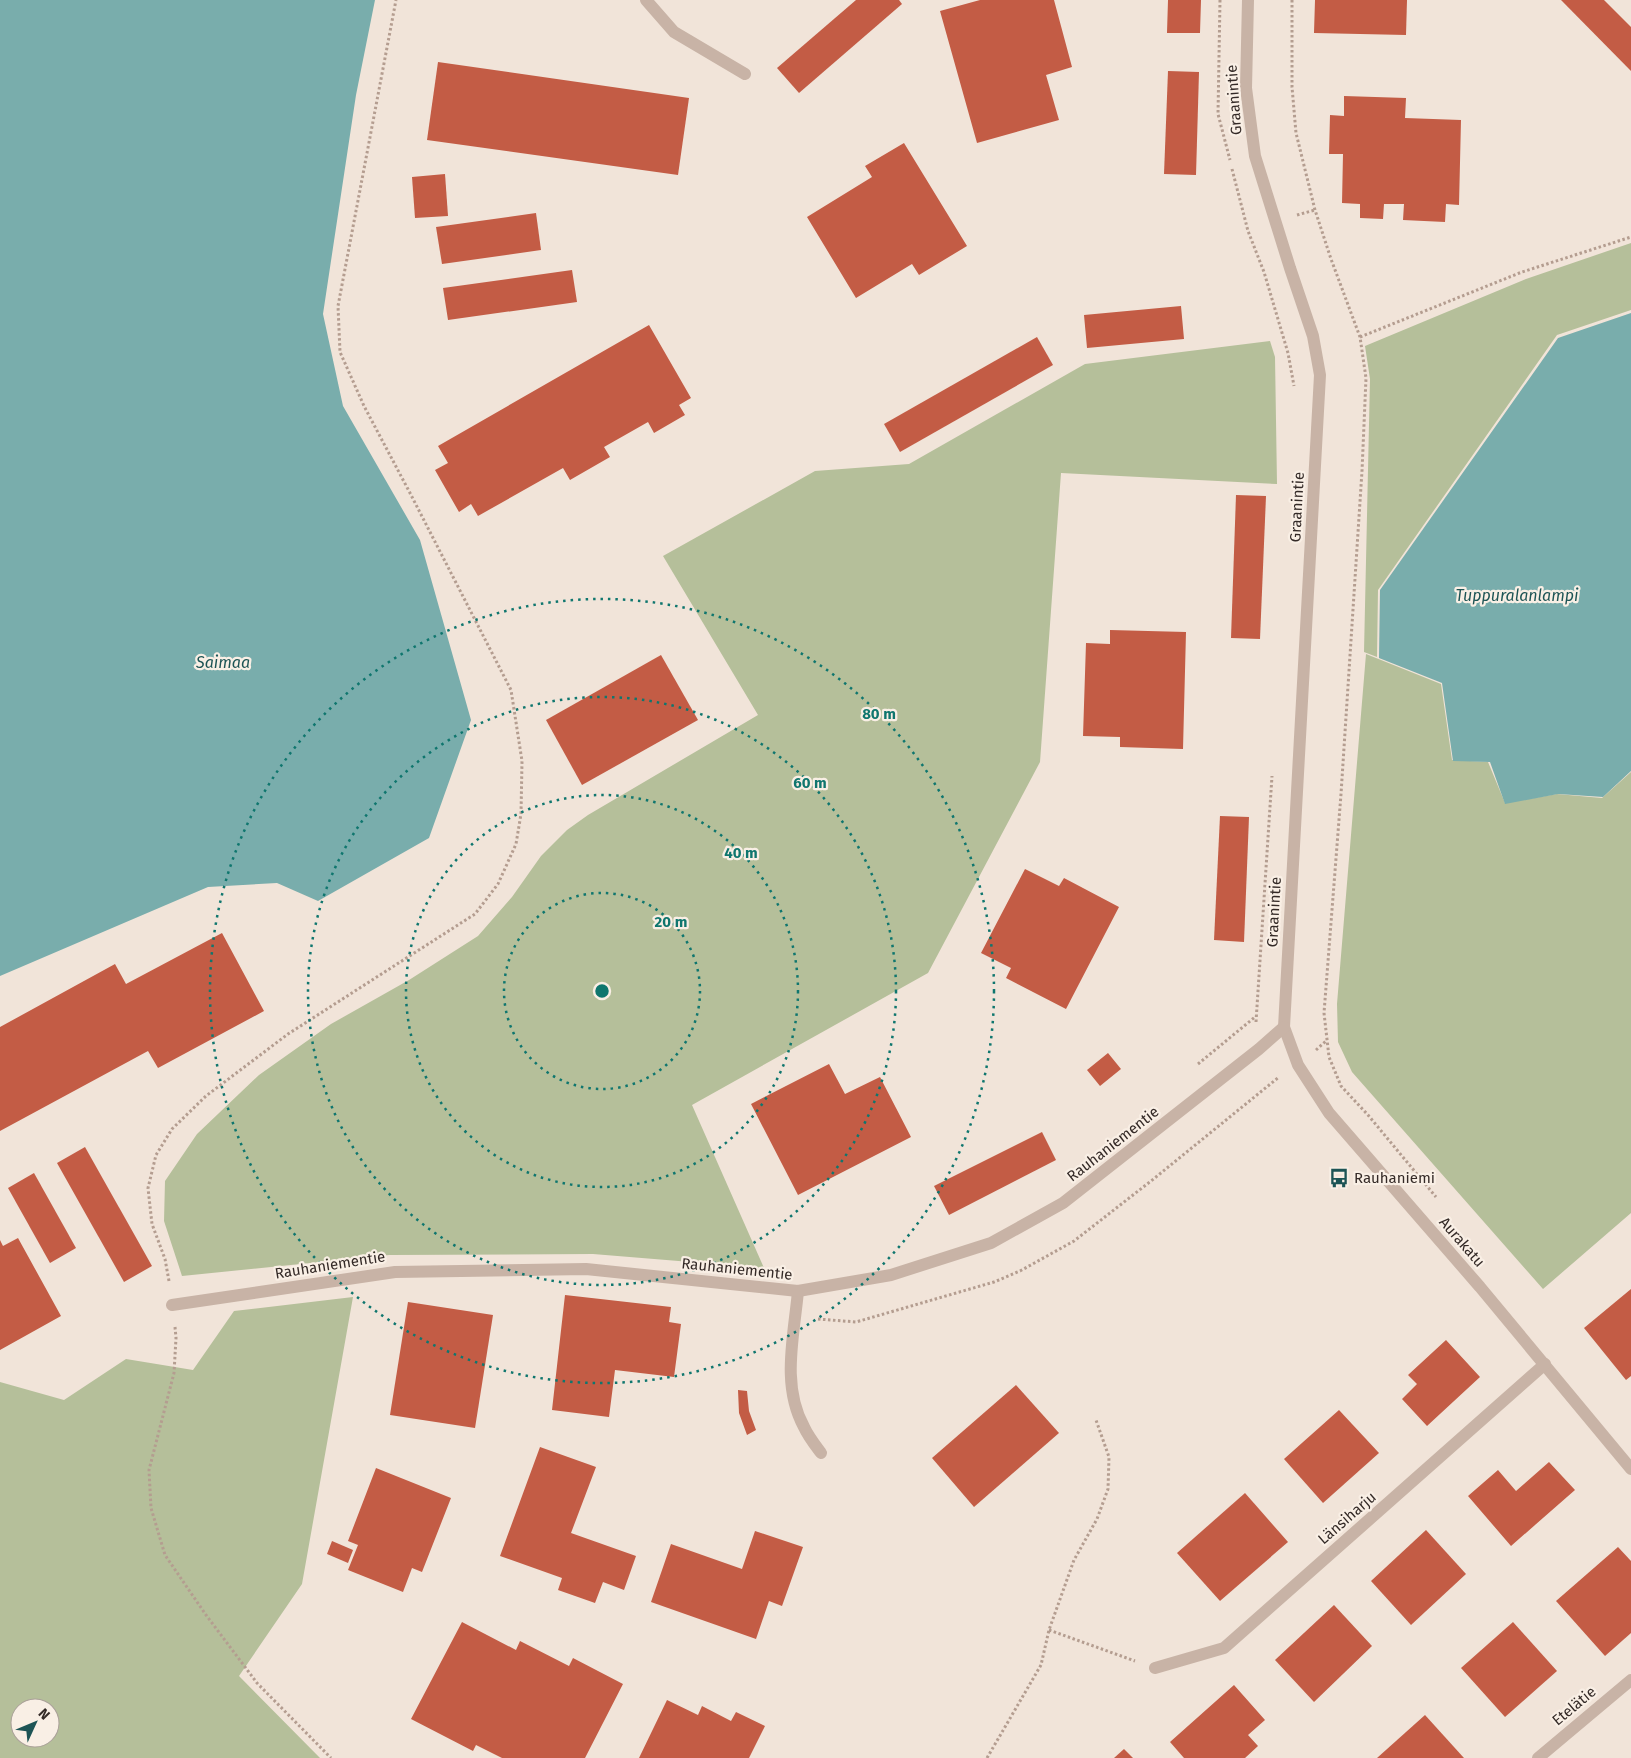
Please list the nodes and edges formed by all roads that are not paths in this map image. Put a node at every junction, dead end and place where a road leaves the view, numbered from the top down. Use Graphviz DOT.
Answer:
graph roads {
  1 [pos="646,0"];
  2 [pos="1248,0"];
  3 [pos="745,74"];
  4 [pos="1284,1027"];
  5 [pos="798,1291"];
  6 [pos="172,1305"];
  7 [pos="1545,1364"];
  8 [pos="821,1453"];
  9 [pos="1631,1469"];
  10 [pos="1155,1668"];
  11 [pos="1631,1680"];
  12 [pos="1538,1758"];
  1 -- 3 [label="street"];
  2 -- 4 [label="street, Graanintie"];
  4 -- 5 [label="street, Rauhaniementie"];
  4 -- 7 [label="street, Aurakatu"];
  5 -- 6 [label="street, Rauhaniementie"];
  5 -- 8 [label="street"];
  7 -- 9 [label="street, Aurakatu"];
  7 -- 10 [label="street, Länsiharju"];
  11 -- 12 [label="street, Etelätie"];
}
